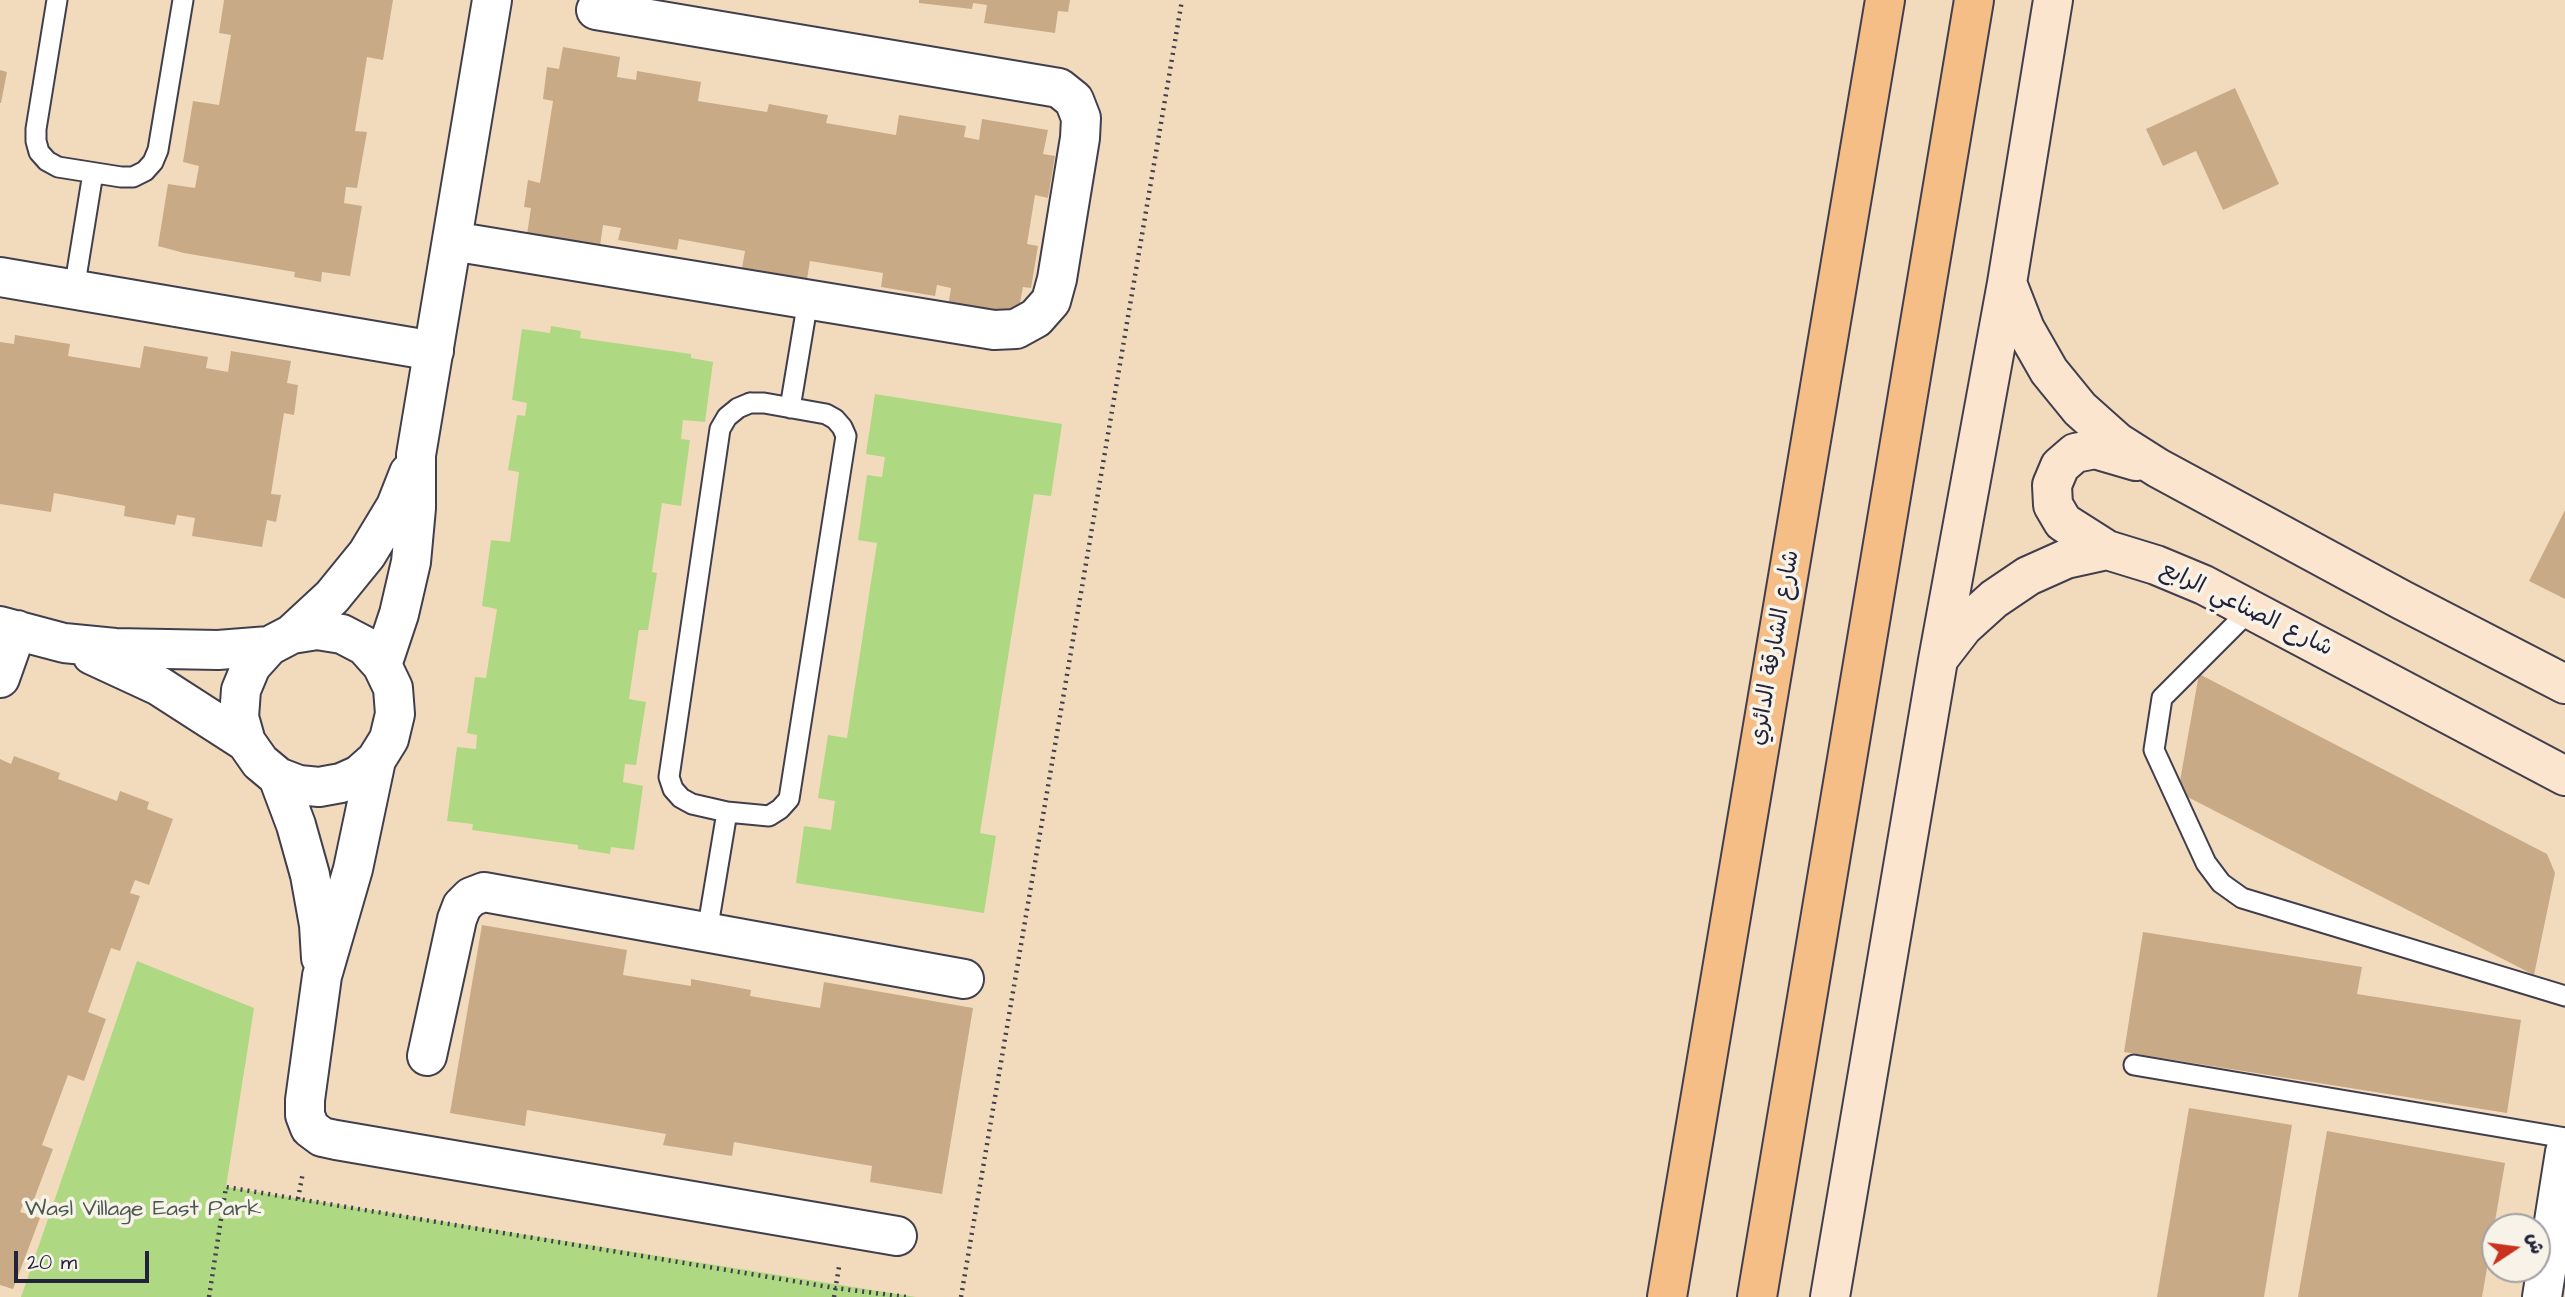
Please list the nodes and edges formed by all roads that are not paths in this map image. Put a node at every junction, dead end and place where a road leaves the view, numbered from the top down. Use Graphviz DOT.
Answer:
graph roads {
  1 [pos="57,0"];
  2 [pos="183,0"];
  3 [pos="492,0"];
  4 [pos="1885,0"];
  5 [pos="1974,0"];
  6 [pos="2053,0"];
  7 [pos="596,10"];
  8 [pos="93,173"];
  9 [pos="452,241"];
  10 [pos="0,277"];
  11 [pos="2007,283"];
  12 [pos="74,290"];
  13 [pos="808,300"];
  14 [pos="433,351"];
  15 [pos="790,408"];
  16 [pos="416,455"];
  17 [pos="2158,468"];
  18 [pos="2106,550"];
  19 [pos="2250,610"];
  20 [pos="8,628"];
  21 [pos="280,640"];
  22 [pos="64,643"];
  23 [pos="1938,660"];
  24 [pos="382,665"];
  25 [pos="0,678"];
  26 [pos="2565,684"];
  27 [pos="246,742"];
  28 [pos="376,760"];
  29 [pos="2565,776"];
  30 [pos="278,777"];
  31 [pos="727,812"];
  32 [pos="707,932"];
  33 [pos="322,976"];
  34 [pos="964,978"];
  35 [pos="2565,996"];
  36 [pos="427,1056"];
  37 [pos="2134,1065"];
  38 [pos="2565,1138"];
  39 [pos="2565,1152"];
  40 [pos="897,1236"];
  41 [pos="1667,1297"];
  42 [pos="1757,1297"];
  43 [pos="1830,1297"];
  44 [pos="2542,1297"];
  1 -- 8 [label="lane"];
  2 -- 8 [label="lane"];
  3 -- 9 [label="street"];
  4 -- 41 [label="highway, شارع الشارقة الدائري"];
  5 -- 42 [label="highway"];
  6 -- 11 [label="main road"];
  7 -- 13 [label="street"];
  8 -- 12 [label="lane"];
  9 -- 13 [label="street"];
  9 -- 14 [label="street"];
  10 -- 12 [label="street"];
  11 -- 17 [label="main road"];
  11 -- 23 [label="main road"];
  12 -- 14 [label="street"];
  13 -- 15 [label="lane"];
  14 -- 16 [label="street"];
  15 -- 31 [label="lane"];
  15 -- 31 [label="lane"];
  16 -- 21 [label="street"];
  16 -- 24 [label="street"];
  17 -- 18 [label="main road"];
  17 -- 26 [label="main road"];
  18 -- 19 [label="main road, شارع الصناعي الرابع"];
  18 -- 23 [label="main road, شارع الصناعي الرابع"];
  19 -- 29 [label="main road, شارع الصناعي الرابع"];
  19 -- 35 [label="lane"];
  20 -- 22 [label="street"];
  20 -- 25 [label="street"];
  21 -- 22 [label="street"];
  21 -- 24 [label="street"];
  21 -- 27 [label="street"];
  22 -- 27 [label="street"];
  23 -- 43 [label="main road"];
  24 -- 28 [label="street"];
  27 -- 30 [label="street"];
  28 -- 30 [label="street"];
  28 -- 33 [label="street"];
  30 -- 33 [label="street"];
  31 -- 32 [label="lane"];
  32 -- 34 [label="street"];
  32 -- 36 [label="street"];
  33 -- 40 [label="street"];
  37 -- 38 [label="lane"];
  39 -- 44 [label="street"];
}
